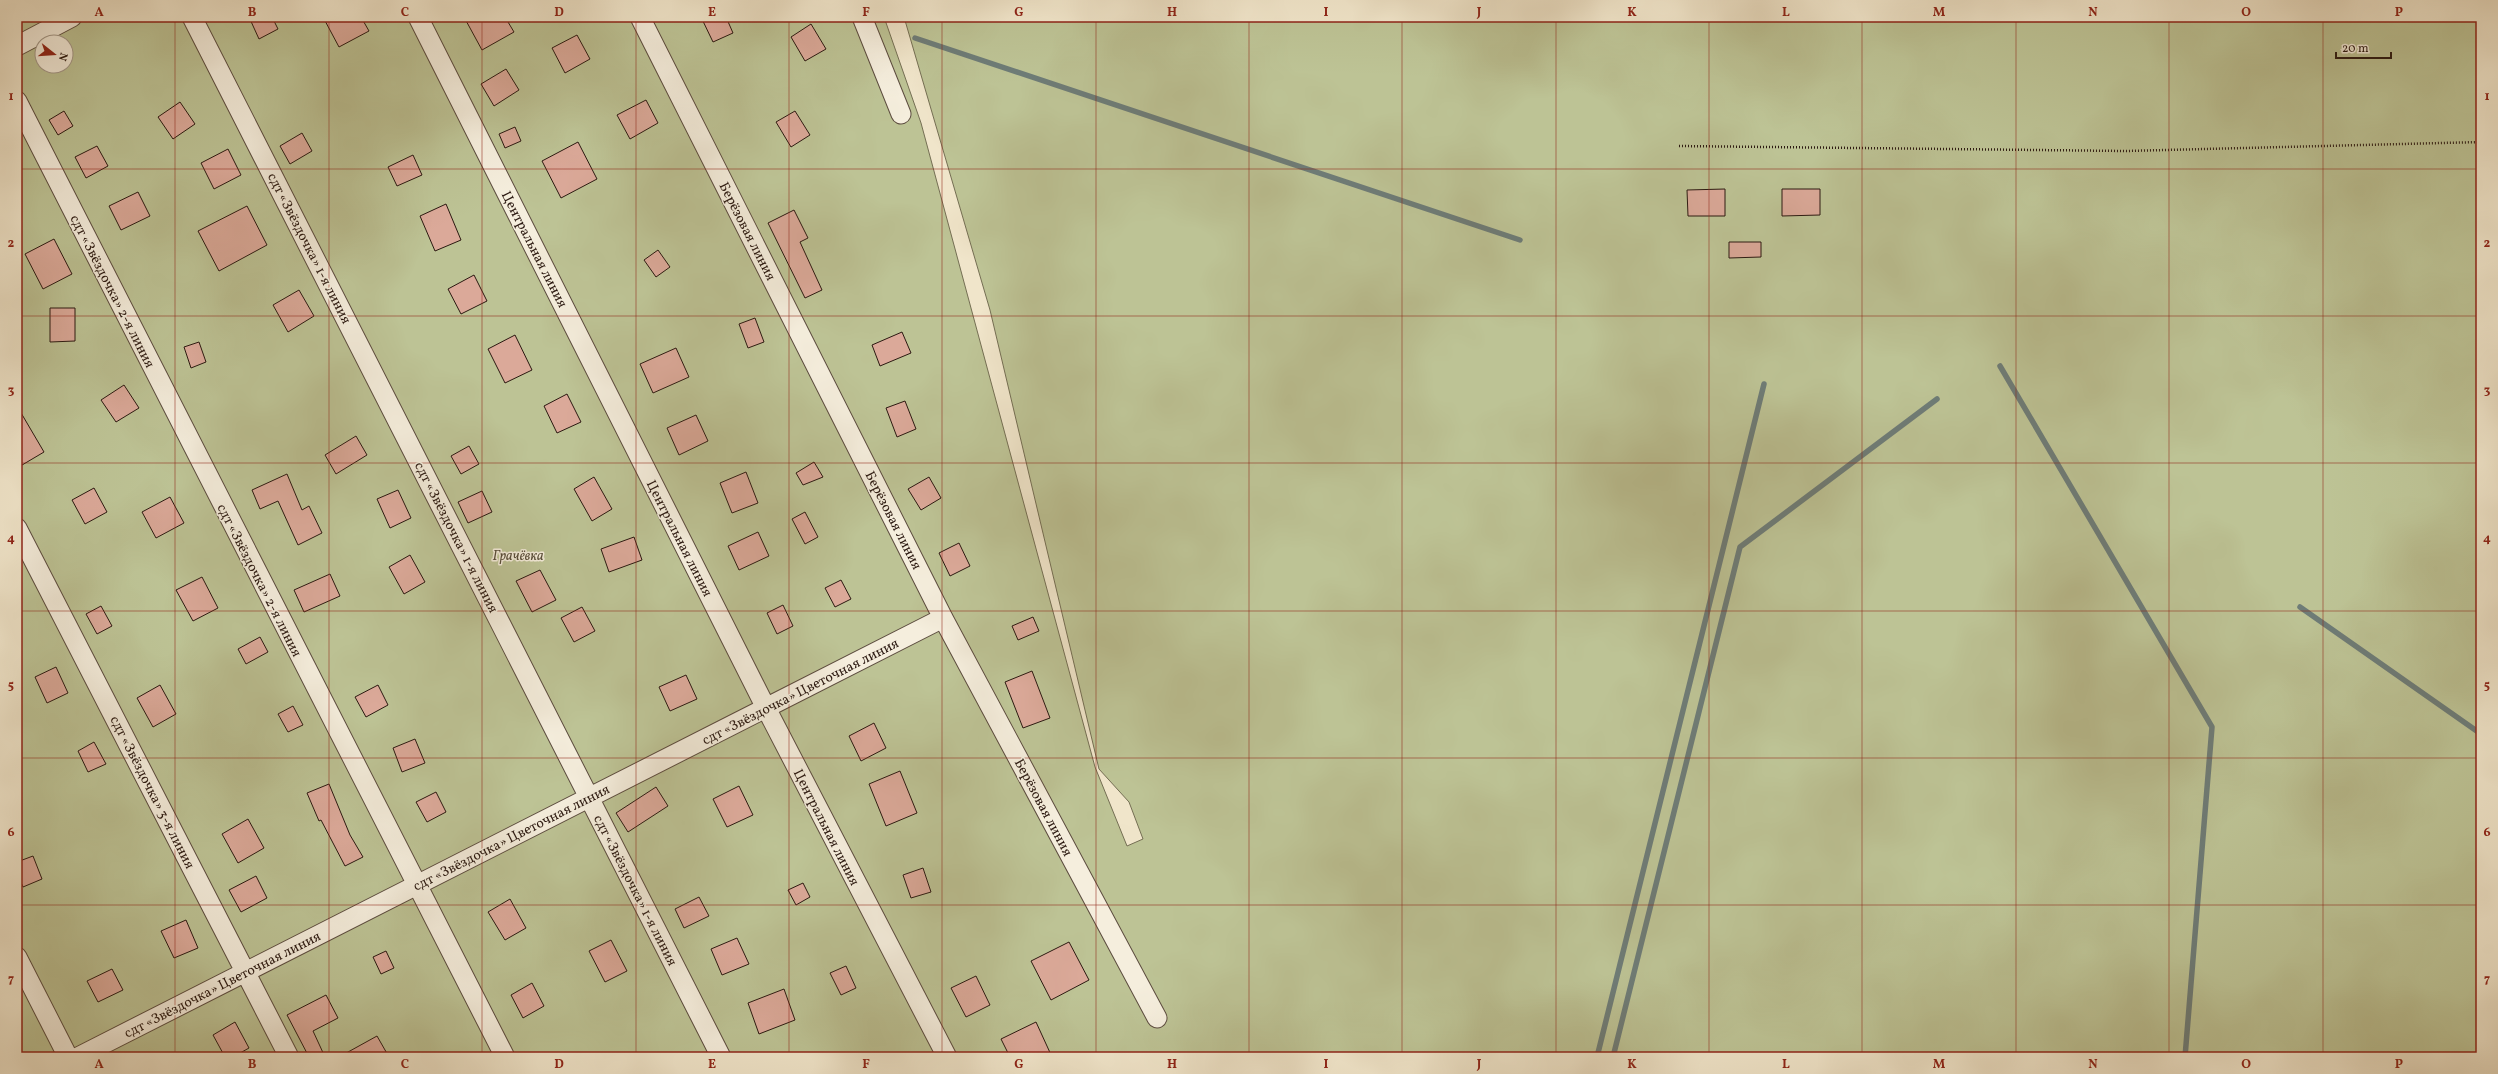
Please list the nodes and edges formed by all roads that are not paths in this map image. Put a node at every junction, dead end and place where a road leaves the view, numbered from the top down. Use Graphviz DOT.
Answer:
graph roads {
  1 [pos="72,17"];
  2 [pos="192,17"];
  3 [pos="418,17"];
  4 [pos="640,17"];
  5 [pos="862,17"];
  6 [pos="17,46"];
  7 [pos="17,101"];
  8 [pos="901,114"];
  9 [pos="17,528"];
  10 [pos="943,618"];
  11 [pos="766,708"];
  12 [pos="590,797"];
  13 [pos="416,886"];
  14 [pos="17,957"];
  15 [pos="246,972"];
  16 [pos="1156,1018"];
  17 [pos="68,1057"];
  18 [pos="78,1057"];
  19 [pos="289,1057"];
  20 [pos="505,1057"];
  21 [pos="721,1057"];
  22 [pos="947,1057"];
  1 -- 6 [label="street"];
  2 -- 12 [label="street, сдт «Звёздочка» 1-я линия"];
  3 -- 11 [label="street, Центральная линия"];
  4 -- 10 [label="street, Берёзовая линия"];
  5 -- 8 [label="street"];
  7 -- 13 [label="street, сдт «Звёздочка» 2-я линия"];
  9 -- 15 [label="street, сдт «Звёздочка» 3-я линия"];
  10 -- 11 [label="street, сдт «Звёздочка» Цветочная линия"];
  10 -- 16 [label="street, Берёзовая линия"];
  11 -- 12 [label="street, сдт «Звёздочка» Цветочная линия"];
  11 -- 22 [label="street, Центральная линия"];
  12 -- 13 [label="street, сдт «Звёздочка» Цветочная линия"];
  12 -- 21 [label="street, сдт «Звёздочка» 1-я линия"];
  13 -- 15 [label="street, сдт «Звёздочка» Цветочная линия"];
  13 -- 20 [label="street, сдт «Звёздочка» 2-я линия"];
  14 -- 17 [label="street"];
  15 -- 18 [label="street, сдт «Звёздочка» Цветочная линия"];
  15 -- 19 [label="street, сдт «Звёздочка» 3-я линия"];
}
